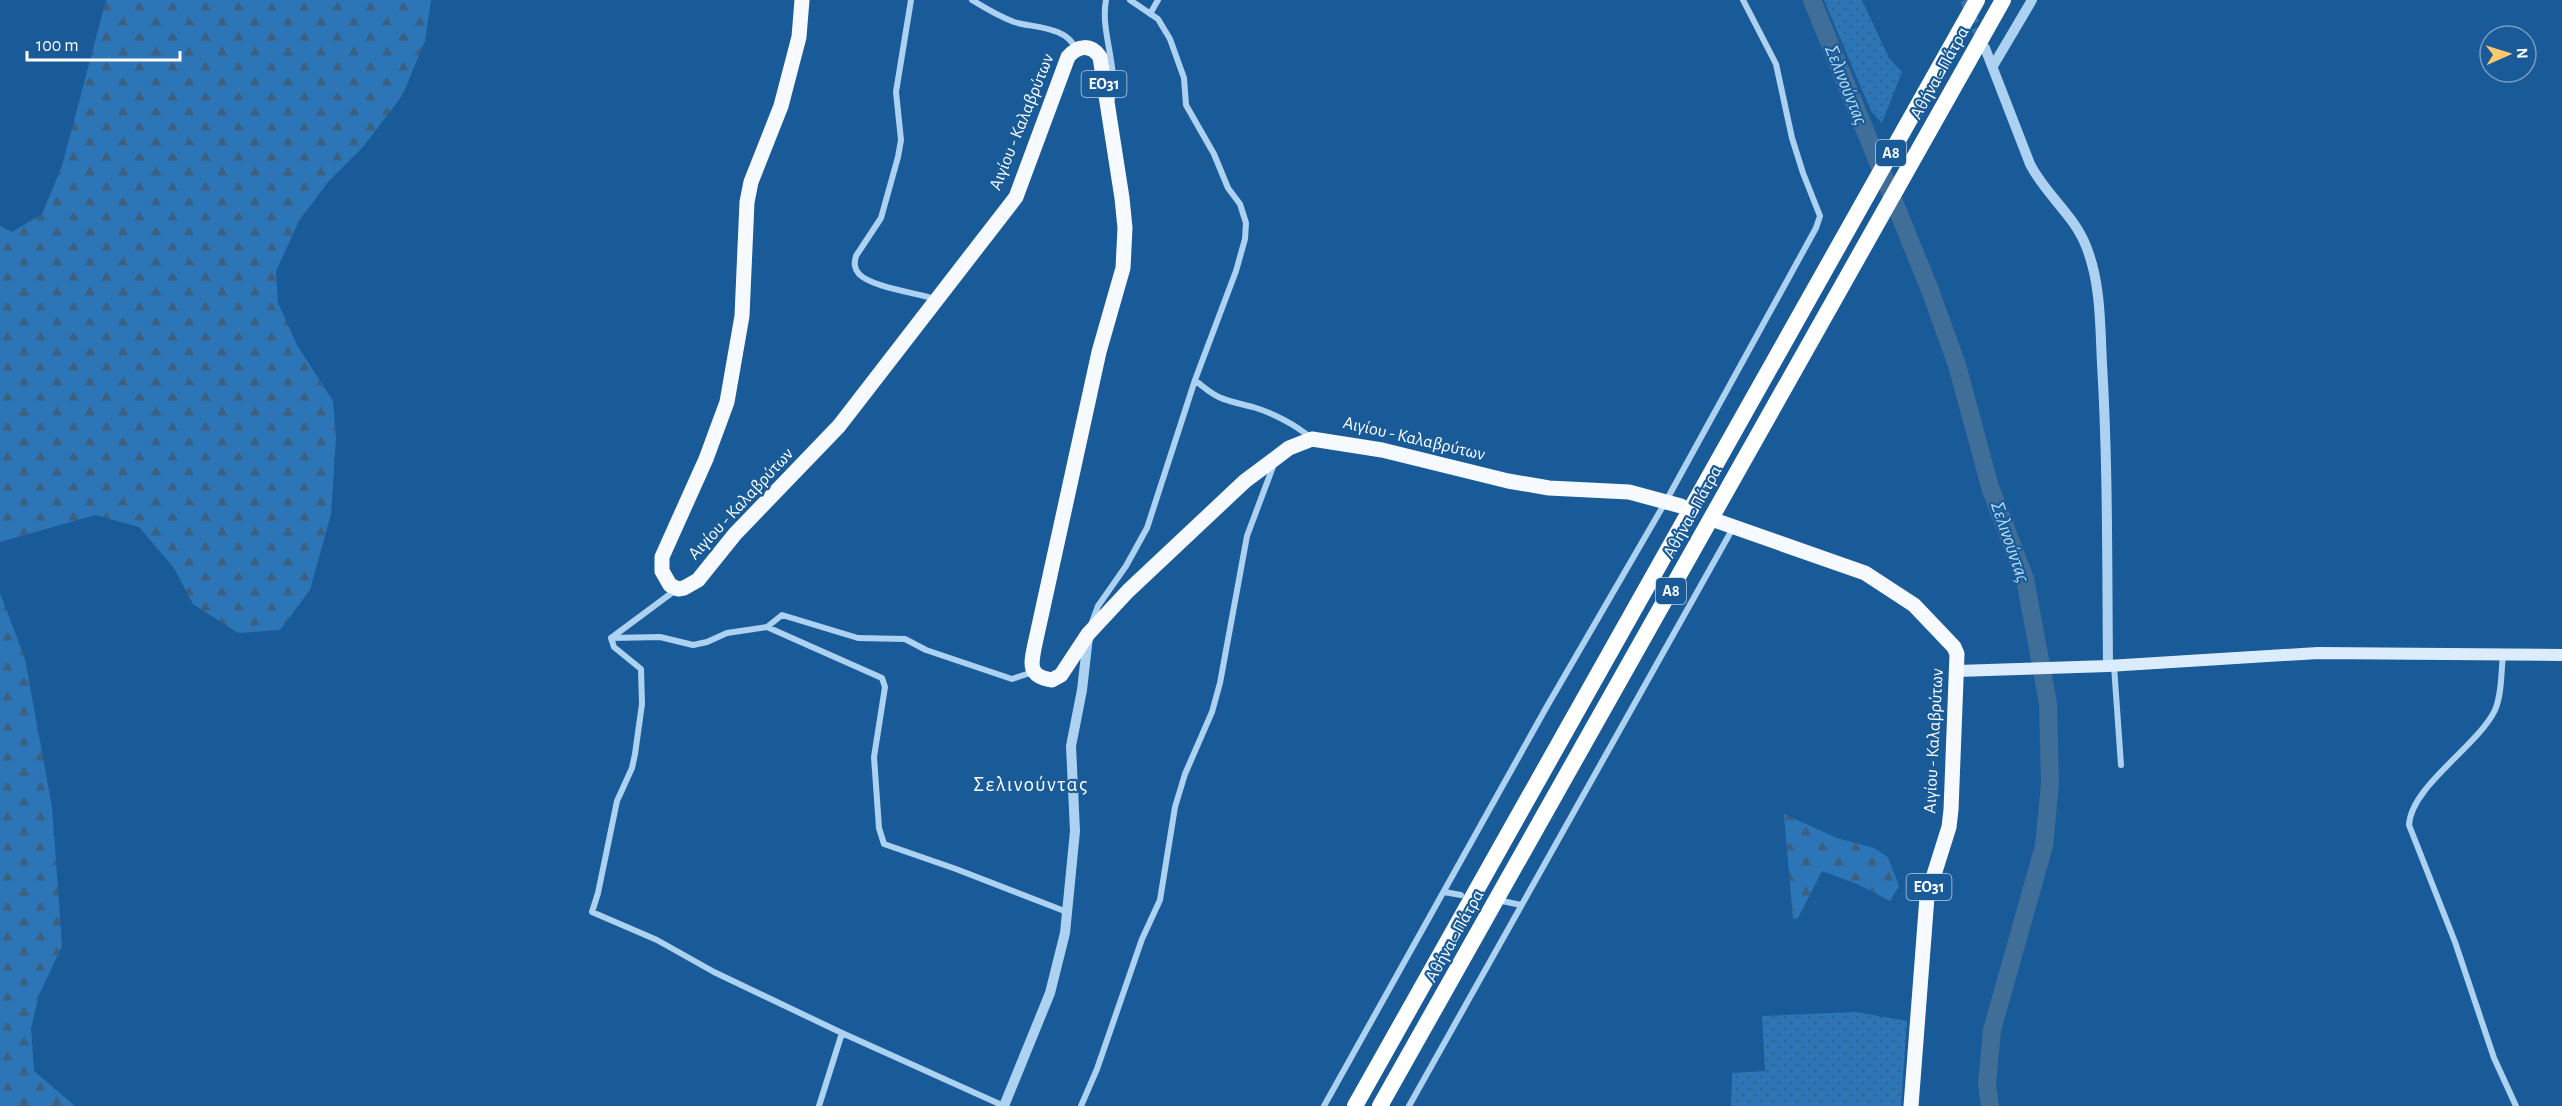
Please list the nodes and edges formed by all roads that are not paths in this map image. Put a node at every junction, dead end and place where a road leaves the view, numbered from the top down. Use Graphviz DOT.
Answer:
graph roads {
  1 [pos="802,0"];
  2 [pos="911,0"];
  3 [pos="972,0"];
  4 [pos="1106,0"];
  5 [pos="1130,0"];
  6 [pos="1158,0"];
  7 [pos="1743,0"];
  8 [pos="1977,0"];
  9 [pos="2003,0"];
  10 [pos="2032,0"];
  11 [pos="1150,14"];
  12 [pos="1984,48"];
  13 [pos="1076,49"];
  14 [pos="1993,66"];
  15 [pos="1109,117"];
  16 [pos="937,299"];
  17 [pos="1195,380"];
  18 [pos="1312,438"];
  19 [pos="1276,458"];
  20 [pos="1673,504"];
  21 [pos="1717,522"];
  22 [pos="1734,526"];
  23 [pos="678,589"];
  24 [pos="767,627"];
  25 [pos="1088,634"];
  26 [pos="611,638"];
  27 [pos="2503,654"];
  28 [pos="2562,655"];
  29 [pos="2111,666"];
  30 [pos="1957,671"];
  31 [pos="1033,672"];
  32 [pos="2121,765"];
  33 [pos="1444,892"];
  34 [pos="1461,895"];
  35 [pos="1502,901"];
  36 [pos="1521,905"];
  37 [pos="1067,912"];
  38 [pos="842,1033"];
  39 [pos="819,1106"];
  40 [pos="1004,1106"];
  41 [pos="1081,1106"];
  42 [pos="1324,1106"];
  43 [pos="1355,1106"];
  44 [pos="1380,1106"];
  45 [pos="1409,1106"];
  46 [pos="1911,1106"];
  47 [pos="2516,1106"];
  1 -- 23 [label="main road, Αιγίου - Καλαβρύτων"];
  2 -- 16 [label="street"];
  3 -- 13 [label="street"];
  4 -- 15 [label="street"];
  5 -- 11 [label="street"];
  6 -- 11 [label="street"];
  7 -- 20 [label="street"];
  8 -- 43 [label="highway, Αθήνα - Πάτρα / Α8"];
  9 -- 44 [label="highway, Αθήνα - Πάτρα / Α8"];
  10 -- 14 [label="street"];
  11 -- 17 [label="street"];
  12 -- 14 [label="street"];
  13 -- 15 [label="main road, Αιγίου - Καλαβρύτων / ΕΟ31"];
  13 -- 16 [label="main road, Αιγίου - Καλαβρύτων / ΕΟ31"];
  14 -- 29 [label="street"];
  15 -- 31 [label="main road, Αιγίου - Καλαβρύτων / ΕΟ31"];
  16 -- 23 [label="main road, Αιγίου - Καλαβρύτων / ΕΟ31"];
  17 -- 18 [label="street"];
  17 -- 25 [label="street"];
  18 -- 19 [label="main road"];
  18 -- 20 [label="main road, Αιγίου - Καλαβρύτων"];
  19 -- 25 [label="main road"];
  19 -- 41 [label="street"];
  20 -- 33 [label="street"];
  21 -- 22 [label="main road, Αιγίου - Καλαβρύτων / ΕΟ31"];
  22 -- 30 [label="main road, Αιγίου - Καλαβρύτων / ΕΟ31"];
  22 -- 36 [label="street"];
  23 -- 26 [label="street"];
  24 -- 26 [label="street"];
  24 -- 31 [label="street"];
  24 -- 37 [label="street"];
  25 -- 31 [label="main road"];
  25 -- 37 [label="street"];
  26 -- 38 [label="street"];
  27 -- 28 [label="main road"];
  27 -- 29 [label="main road"];
  27 -- 47 [label="street"];
  29 -- 30 [label="main road"];
  29 -- 32 [label="street"];
  30 -- 46 [label="main road, Αιγίου - Καλαβρύτων / ΕΟ31"];
  33 -- 34 [label="street"];
  33 -- 42 [label="street"];
  35 -- 36 [label="street"];
  36 -- 45 [label="street"];
  37 -- 40 [label="street"];
  38 -- 39 [label="street"];
  38 -- 40 [label="street"];
}
